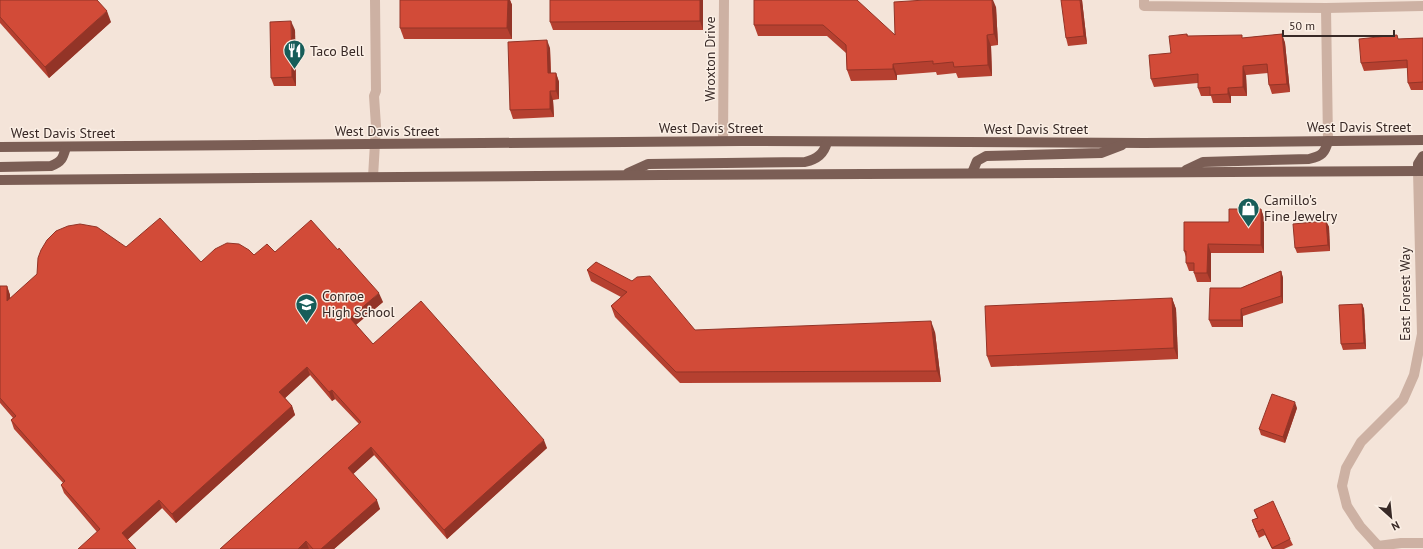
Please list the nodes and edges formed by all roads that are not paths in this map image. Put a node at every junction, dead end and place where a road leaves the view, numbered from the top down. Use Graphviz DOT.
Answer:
graph roads {
  1 [pos="375,0"];
  2 [pos="724,0"];
  3 [pos="1144,3"];
  4 [pos="1423,6"];
  5 [pos="1326,8"];
  6 [pos="1423,140"];
  7 [pos="723,141"];
  8 [pos="1328,141"];
  9 [pos="827,142"];
  10 [pos="1126,143"];
  11 [pos="375,145"];
  12 [pos="0,147"];
  13 [pos="66,147"];
  14 [pos="1423,156"];
  15 [pos="0,167"];
  16 [pos="1420,171"];
  17 [pos="1183,172"];
  18 [pos="972,173"];
  19 [pos="622,175"];
  20 [pos="373,177"];
  21 [pos="0,180"];
  22 [pos="1423,543"];
  23 [pos="1380,548"];
  1 -- 11 [label="street"];
  2 -- 7 [label="street, Wroxton Drive"];
  3 -- 5 [label="street"];
  4 -- 5 [label="street"];
  5 -- 8 [label="street"];
  6 -- 8 [label="main road, West Davis Street"];
  7 -- 9 [label="main road, West Davis Street"];
  7 -- 11 [label="main road, West Davis Street"];
  8 -- 10 [label="main road, West Davis Street"];
  8 -- 17 [label="main road"];
  9 -- 10 [label="main road, West Davis Street"];
  9 -- 19 [label="main road"];
  10 -- 18 [label="main road"];
  11 -- 13 [label="main road, West Davis Street"];
  11 -- 20 [label="street"];
  12 -- 13 [label="main road, West Davis Street"];
  13 -- 15 [label="main road"];
  14 -- 16 [label="main road"];
  16 -- 17 [label="main road"];
  16 -- 23 [label="street, East Forest Way"];
  17 -- 18 [label="main road"];
  18 -- 19 [label="main road"];
  19 -- 20 [label="main road"];
  20 -- 21 [label="main road"];
  22 -- 23 [label="street"];
}
